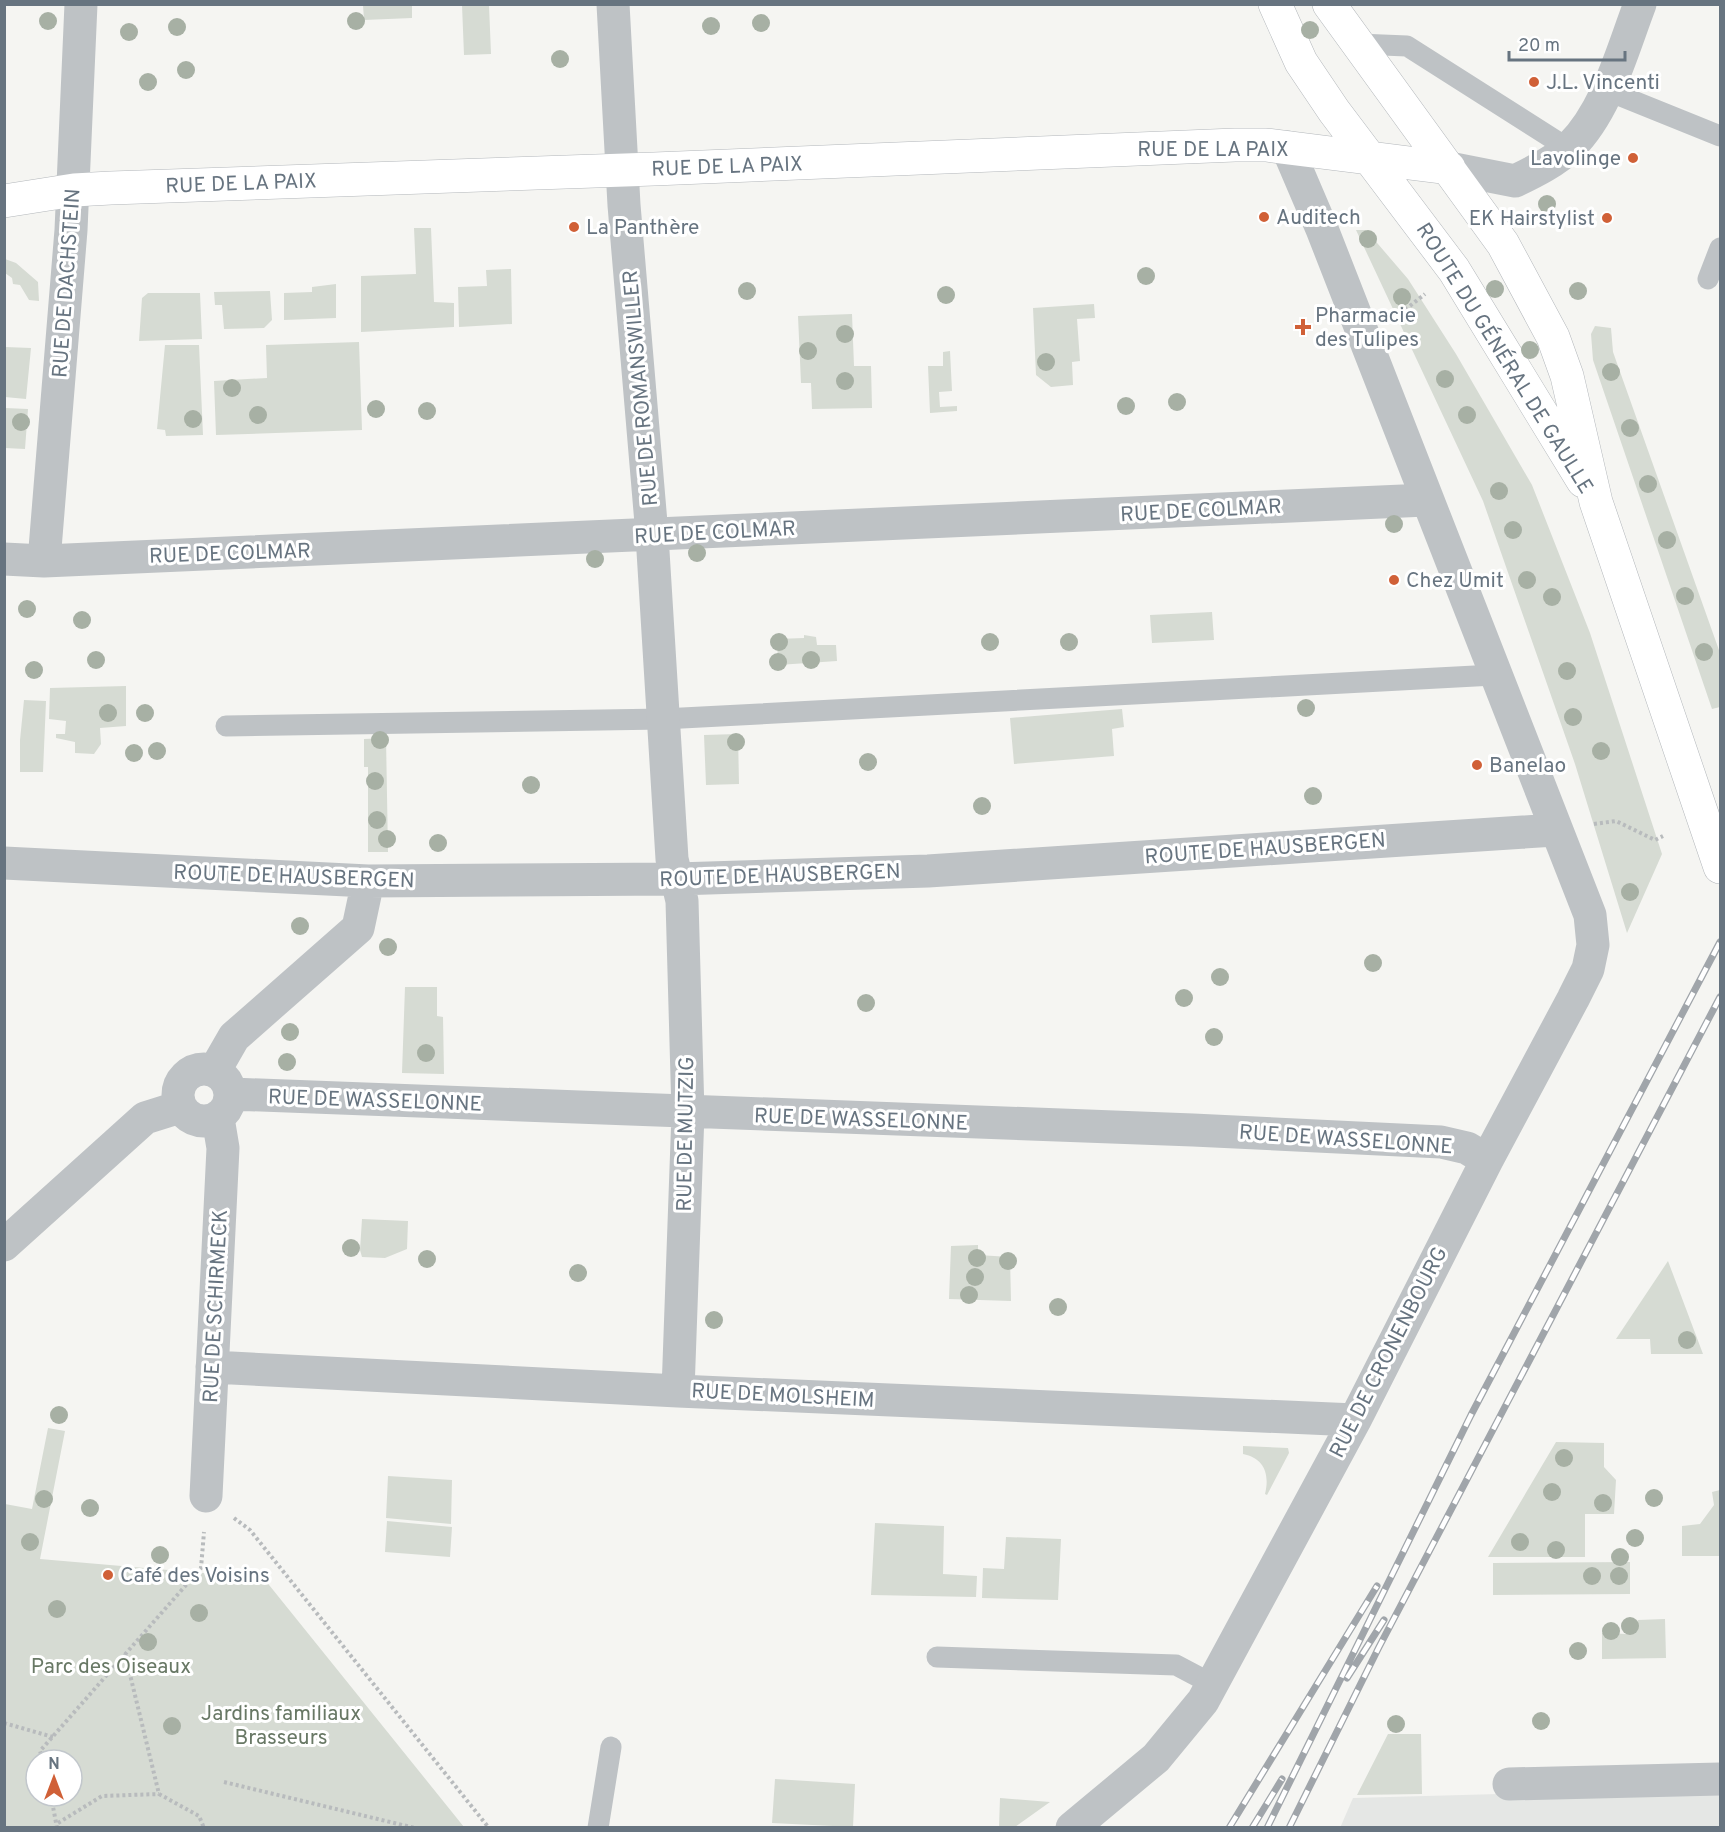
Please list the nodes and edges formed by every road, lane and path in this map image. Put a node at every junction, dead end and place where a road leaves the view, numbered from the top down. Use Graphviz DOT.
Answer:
graph roads {
  1 [pos="81,4"];
  2 [pos="613,4"];
  3 [pos="1275,4"];
  4 [pos="1329,4"];
  5 [pos="1640,4"];
  6 [pos="1358,44"];
  7 [pos="1606,90"];
  8 [pos="1720,136"];
  9 [pos="1287,147"];
  10 [pos="1569,148"];
  11 [pos="1369,158"];
  12 [pos="1449,168"];
  13 [pos="622,170"];
  14 [pos="74,190"];
  15 [pos="4,201"];
  16 [pos="1720,248"];
  17 [pos="1708,279"];
  18 [pos="1426,500"];
  19 [pos="1596,502"];
  20 [pos="652,535"];
  21 [pos="4,559"];
  22 [pos="45,561"];
  23 [pos="1494,675"];
  24 [pos="663,719"];
  25 [pos="226,726"];
  26 [pos="1555,830"];
  27 [pos="1663,836"];
  28 [pos="4,863"];
  29 [pos="1720,867"];
  30 [pos="677,879"];
  31 [pos="368,881"];
  32 [pos="221,1094"];
  33 [pos="180,1107"];
  34 [pos="688,1113"];
  35 [pos="1487,1160"];
  36 [pos="4,1245"];
  37 [pos="212,1367"];
  38 [pos="678,1391"];
  39 [pos="1355,1420"];
  40 [pos="206,1496"];
  41 [pos="125,1654"];
  42 [pos="937,1657"];
  43 [pos="1212,1684"];
  44 [pos="4,1723"];
  45 [pos="53,1737"];
  46 [pos="611,1747"];
  47 [pos="43,1748"];
  48 [pos="1720,1779"];
  49 [pos="224,1782"];
  50 [pos="1509,1784"];
  51 [pos="159,1794"];
  52 [pos="53,1808"];
  53 [pos="57,1825"];
  54 [pos="204,1827"];
  55 [pos="415,1827"];
  56 [pos="489,1827"];
  57 [pos="598,1827"];
  58 [pos="1072,1827"];
  1 -- 14 [label="street, RUE DE DACHSTEIN"];
  2 -- 13 [label="street, RUE DE ROMANSWILLER"];
  3 -- 11 [label="main road, ROUTE DU GÉNÉRAL DE GAULLE"];
  4 -- 6 [label="main road, ROUTE DU GÉNÉRAL DE GAULLE"];
  5 -- 7 [label="street"];
  6 -- 10 [label="lane"];
  6 -- 12 [label="main road, ROUTE DU GÉNÉRAL DE GAULLE"];
  7 -- 8 [label="lane"];
  7 -- 10 [label="street"];
  9 -- 11 [label="main road, RUE DE LA PAIX"];
  9 -- 13 [label="main road, RUE DE LA PAIX"];
  9 -- 18 [label="street"];
  10 -- 12 [label="street"];
  11 -- 12 [label="main road, RUE DE LA PAIX"];
  11 -- 19 [label="main road, ROUTE DU GÉNÉRAL DE GAULLE"];
  12 -- 19 [label="main road, ROUTE DU GÉNÉRAL DE GAULLE"];
  13 -- 14 [label="main road, RUE DE LA PAIX"];
  13 -- 20 [label="street, RUE DE ROMANSWILLER"];
  14 -- 15 [label="main road, RUE DE LA PAIX"];
  14 -- 22 [label="street, RUE DE DACHSTEIN"];
  16 -- 17 [label="lane"];
  18 -- 20 [label="street, RUE DE COLMAR"];
  18 -- 23 [label="street"];
  19 -- 29 [label="main road, ROUTE DU GÉNÉRAL DE GAULLE"];
  20 -- 22 [label="street, RUE DE COLMAR"];
  20 -- 24 [label="street, RUE DE ROMANSWILLER"];
  21 -- 22 [label="street, RUE DE COLMAR"];
  23 -- 24 [label="lane"];
  23 -- 26 [label="street"];
  24 -- 25 [label="lane"];
  24 -- 30 [label="street, RUE DE ROMANSWILLER"];
  26 -- 27 [label="path"];
  26 -- 30 [label="street, ROUTE DE HAUSBERGEN"];
  26 -- 35 [label="street, RUE DE CRONENBOURG"];
  28 -- 31 [label="street, ROUTE DE HAUSBERGEN"];
  30 -- 31 [label="street, ROUTE DE HAUSBERGEN"];
  30 -- 34 [label="street, RUE DE MUTZIG"];
  31 -- 32 [label="street"];
  32 -- 33 [label="street"];
  32 -- 33 [label="street"];
  32 -- 34 [label="street, RUE DE WASSELONNE"];
  32 -- 37 [label="street, RUE DE SCHIRMECK"];
  33 -- 36 [label="street"];
  34 -- 35 [label="street, RUE DE WASSELONNE"];
  34 -- 38 [label="street, RUE DE MUTZIG"];
  35 -- 39 [label="street, RUE DE CRONENBOURG"];
  37 -- 38 [label="street, RUE DE MOLSHEIM"];
  37 -- 40 [label="street, RUE DE SCHIRMECK"];
  38 -- 39 [label="street, RUE DE MOLSHEIM"];
  39 -- 43 [label="street, RUE DE CRONENBOURG"];
  40 -- 41 [label="path"];
  40 -- 56 [label="path"];
  41 -- 45 [label="path"];
  41 -- 51 [label="path"];
  42 -- 43 [label="lane"];
  43 -- 58 [label="street, RUE DE CRONENBOURG"];
  44 -- 45 [label="path"];
  45 -- 47 [label="path"];
  46 -- 57 [label="lane"];
  48 -- 50 [label="street"];
  49 -- 55 [label="path"];
  51 -- 53 [label="path"];
  51 -- 54 [label="path"];
  52 -- 53 [label="path"];
}
